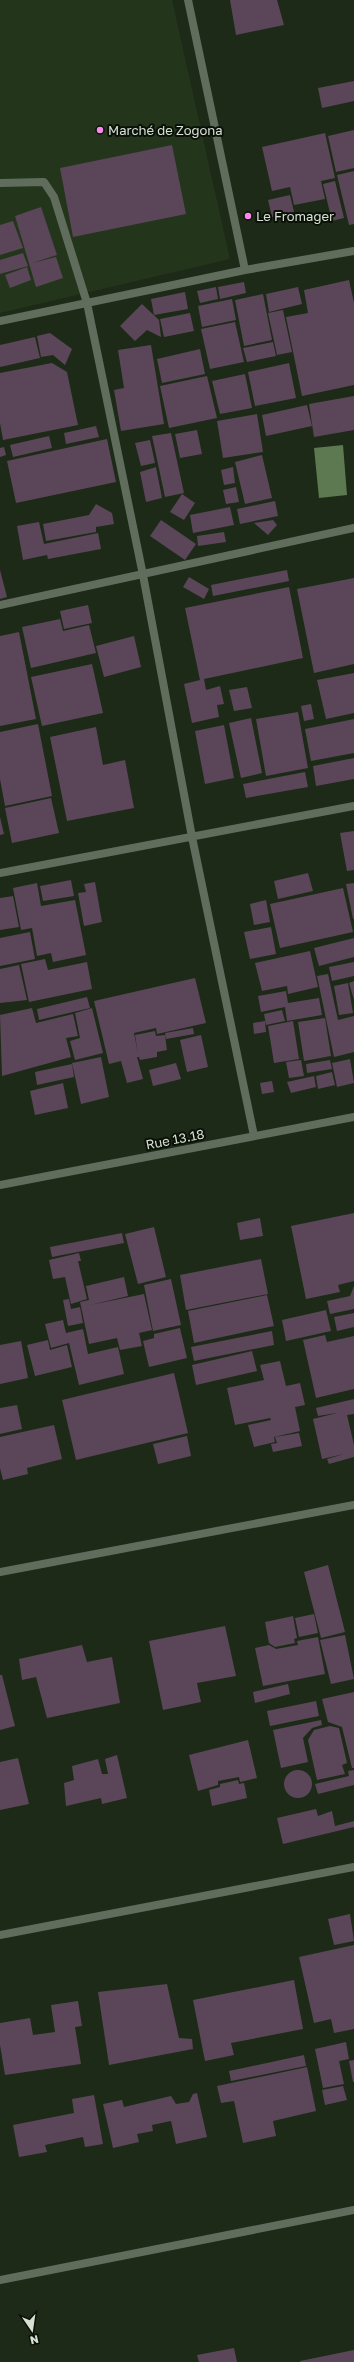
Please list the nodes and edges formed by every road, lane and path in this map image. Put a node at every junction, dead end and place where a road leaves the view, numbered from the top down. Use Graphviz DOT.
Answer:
graph roads {
  1 [pos="188,0"];
  2 [pos="0,184"];
  3 [pos="354,251"];
  4 [pos="245,270"];
  5 [pos="86,303"];
  6 [pos="0,321"];
  7 [pos="354,528"];
  8 [pos="143,575"];
  9 [pos="0,605"];
  10 [pos="354,806"];
  11 [pos="192,837"];
  12 [pos="0,873"];
  13 [pos="354,1116"];
  14 [pos="254,1136"];
  15 [pos="0,1185"];
  16 [pos="354,1504"];
  17 [pos="0,1572"];
  18 [pos="354,1868"];
  19 [pos="0,1935"];
  20 [pos="354,2210"];
  21 [pos="0,2280"];
  1 -- 4 [label="street"];
  2 -- 5 [label="street"];
  3 -- 4 [label="street"];
  4 -- 5 [label="street"];
  5 -- 6 [label="street"];
  5 -- 8 [label="street"];
  7 -- 8 [label="street"];
  8 -- 9 [label="street"];
  8 -- 11 [label="street"];
  10 -- 11 [label="street"];
  11 -- 12 [label="street"];
  11 -- 14 [label="street"];
  13 -- 14 [label="street, Rue 13.18"];
  14 -- 15 [label="street, Rue 13.18"];
  16 -- 17 [label="street"];
  18 -- 19 [label="street"];
  20 -- 21 [label="street"];
}
